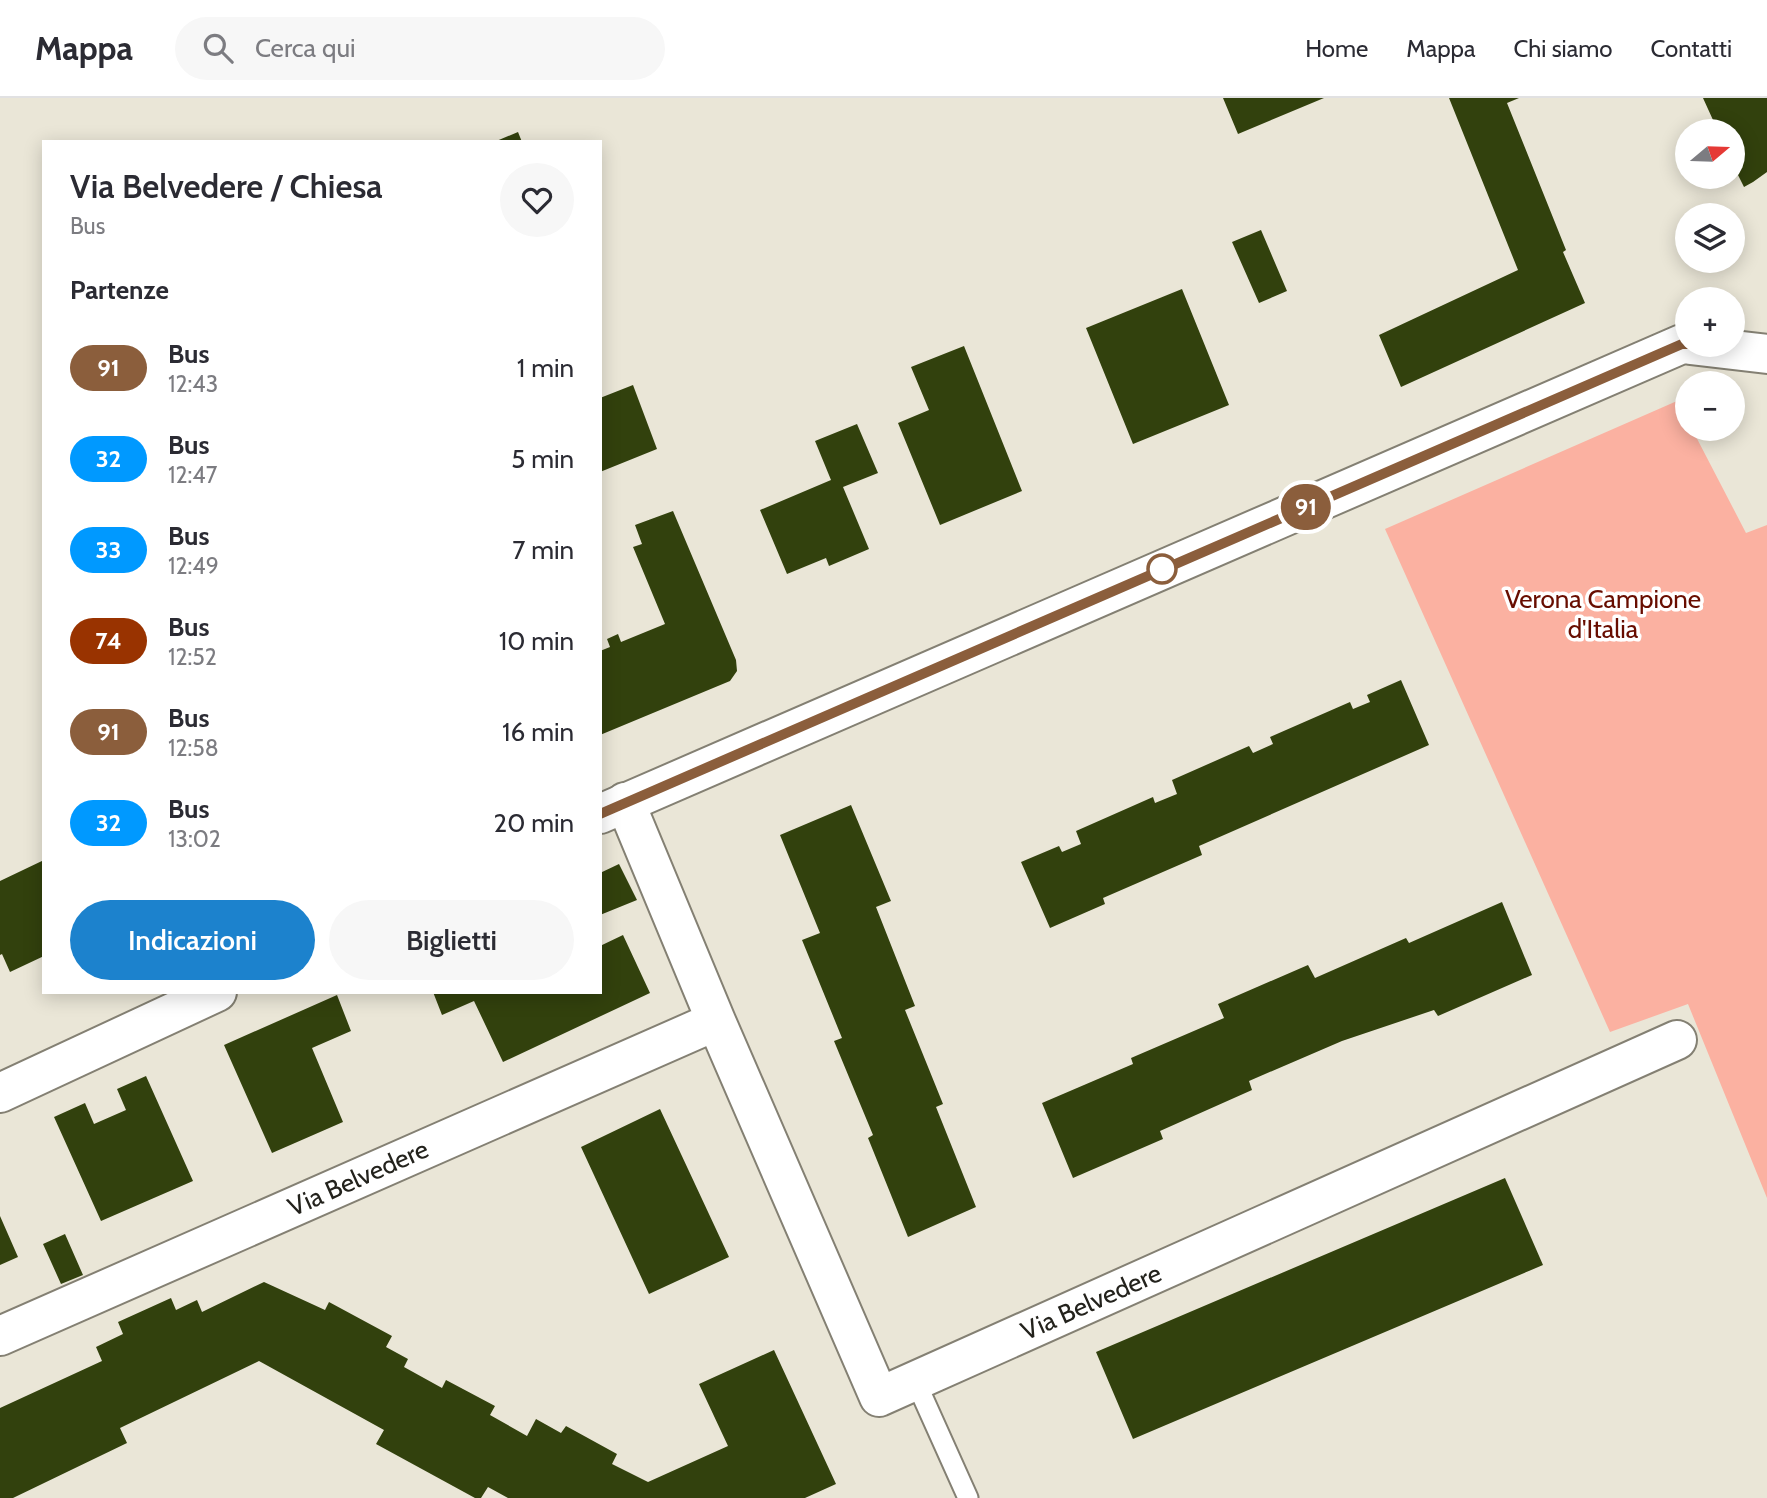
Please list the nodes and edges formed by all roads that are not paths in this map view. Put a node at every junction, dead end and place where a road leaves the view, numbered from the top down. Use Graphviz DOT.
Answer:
graph roads {
  1 [pos="1675,347"];
  2 [pos="1745,351"];
  3 [pos="1767,354"];
  4 [pos="613,808"];
  5 [pos="213,994"];
  6 [pos="716,1021"];
  7 [pos="1677,1040"];
  8 [pos="0,1093"];
  9 [pos="0,1336"];
  10 [pos="915,1380"];
  11 [pos="968,1498"];
  1 -- 4 [label="street, Via Belvedere"];
  2 -- 3 [label="street, Via Belvedere"];
  4 -- 6 [label="street, Via Belvedere"];
  5 -- 8 [label="street"];
  6 -- 9 [label="street, Via Belvedere"];
  6 -- 10 [label="street, Via Belvedere"];
  7 -- 10 [label="street, Via Belvedere"];
  10 -- 11 [label="lane"];
}
